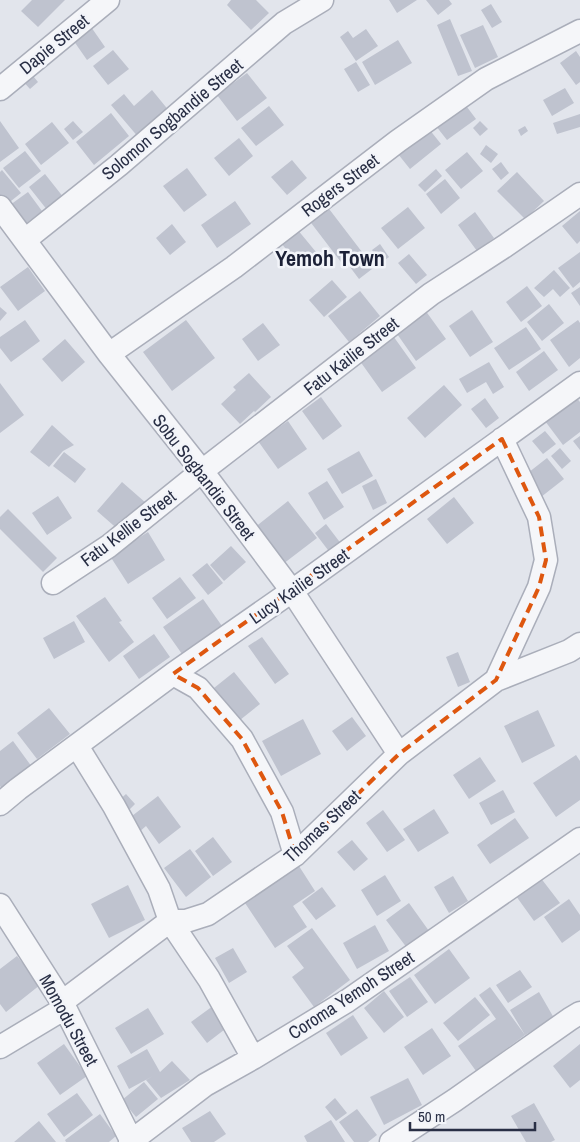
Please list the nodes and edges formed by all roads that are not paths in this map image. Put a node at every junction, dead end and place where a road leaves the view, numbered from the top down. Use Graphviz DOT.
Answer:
graph roads {
  1 [pos="108,0"];
  2 [pos="322,0"];
  3 [pos="580,31"];
  4 [pos="0,89"];
  5 [pos="580,194"];
  6 [pos="0,207"];
  7 [pos="25,240"];
  8 [pos="109,354"];
  9 [pos="580,383"];
  10 [pos="502,439"];
  11 [pos="202,472"];
  12 [pos="53,583"];
  13 [pos="292,591"];
  14 [pos="580,644"];
  15 [pos="173,674"];
  16 [pos="496,680"];
  17 [pos="77,746"];
  18 [pos="399,754"];
  19 [pos="0,804"];
  20 [pos="577,849"];
  21 [pos="295,855"];
  22 [pos="0,905"];
  23 [pos="170,921"];
  24 [pos="63,1005"];
  25 [pos="580,1013"];
  26 [pos="0,1047"];
  27 [pos="253,1058"];
  28 [pos="131,1141"];
  29 [pos="391,1142"];
  1 -- 4 [label="street, Dapie Street"];
  2 -- 7 [label="street, Solomon Sogbandie Street"];
  3 -- 8 [label="street, Rogers Street"];
  5 -- 11 [label="street, Fatu Kailie Street"];
  6 -- 7 [label="street, Sobu Sogbandie Street"];
  7 -- 8 [label="street, Sobu Sogbandie Street"];
  8 -- 11 [label="street, Sobu Sogbandie Street"];
  9 -- 10 [label="street, Lucy Kailie Street"];
  10 -- 13 [label="street, Lucy Kailie Street"];
  10 -- 16 [label="street"];
  11 -- 12 [label="street, Fatu Kellie Street"];
  11 -- 13 [label="street, Sobu Sogbandie Street"];
  13 -- 15 [label="street, Lucy Kailie Street"];
  13 -- 18 [label="street, Sobu Sogbandie Street"];
  14 -- 16 [label="street, Thomas Street"];
  15 -- 17 [label="street, Lucy Kailie Street"];
  15 -- 21 [label="street"];
  16 -- 18 [label="street, Thomas Street"];
  17 -- 19 [label="street, Lucy Kailie Street"];
  17 -- 23 [label="street"];
  18 -- 21 [label="street, Thomas Street"];
  20 -- 27 [label="street, Coroma Yemoh Street"];
  21 -- 23 [label="street, Thomas Street"];
  22 -- 24 [label="street, Momodu Street"];
  23 -- 24 [label="street"];
  23 -- 27 [label="street"];
  24 -- 26 [label="street"];
  24 -- 28 [label="street, Momodu Street"];
  25 -- 29 [label="street"];
  27 -- 28 [label="street, Coroma Yemoh Street"];
}
